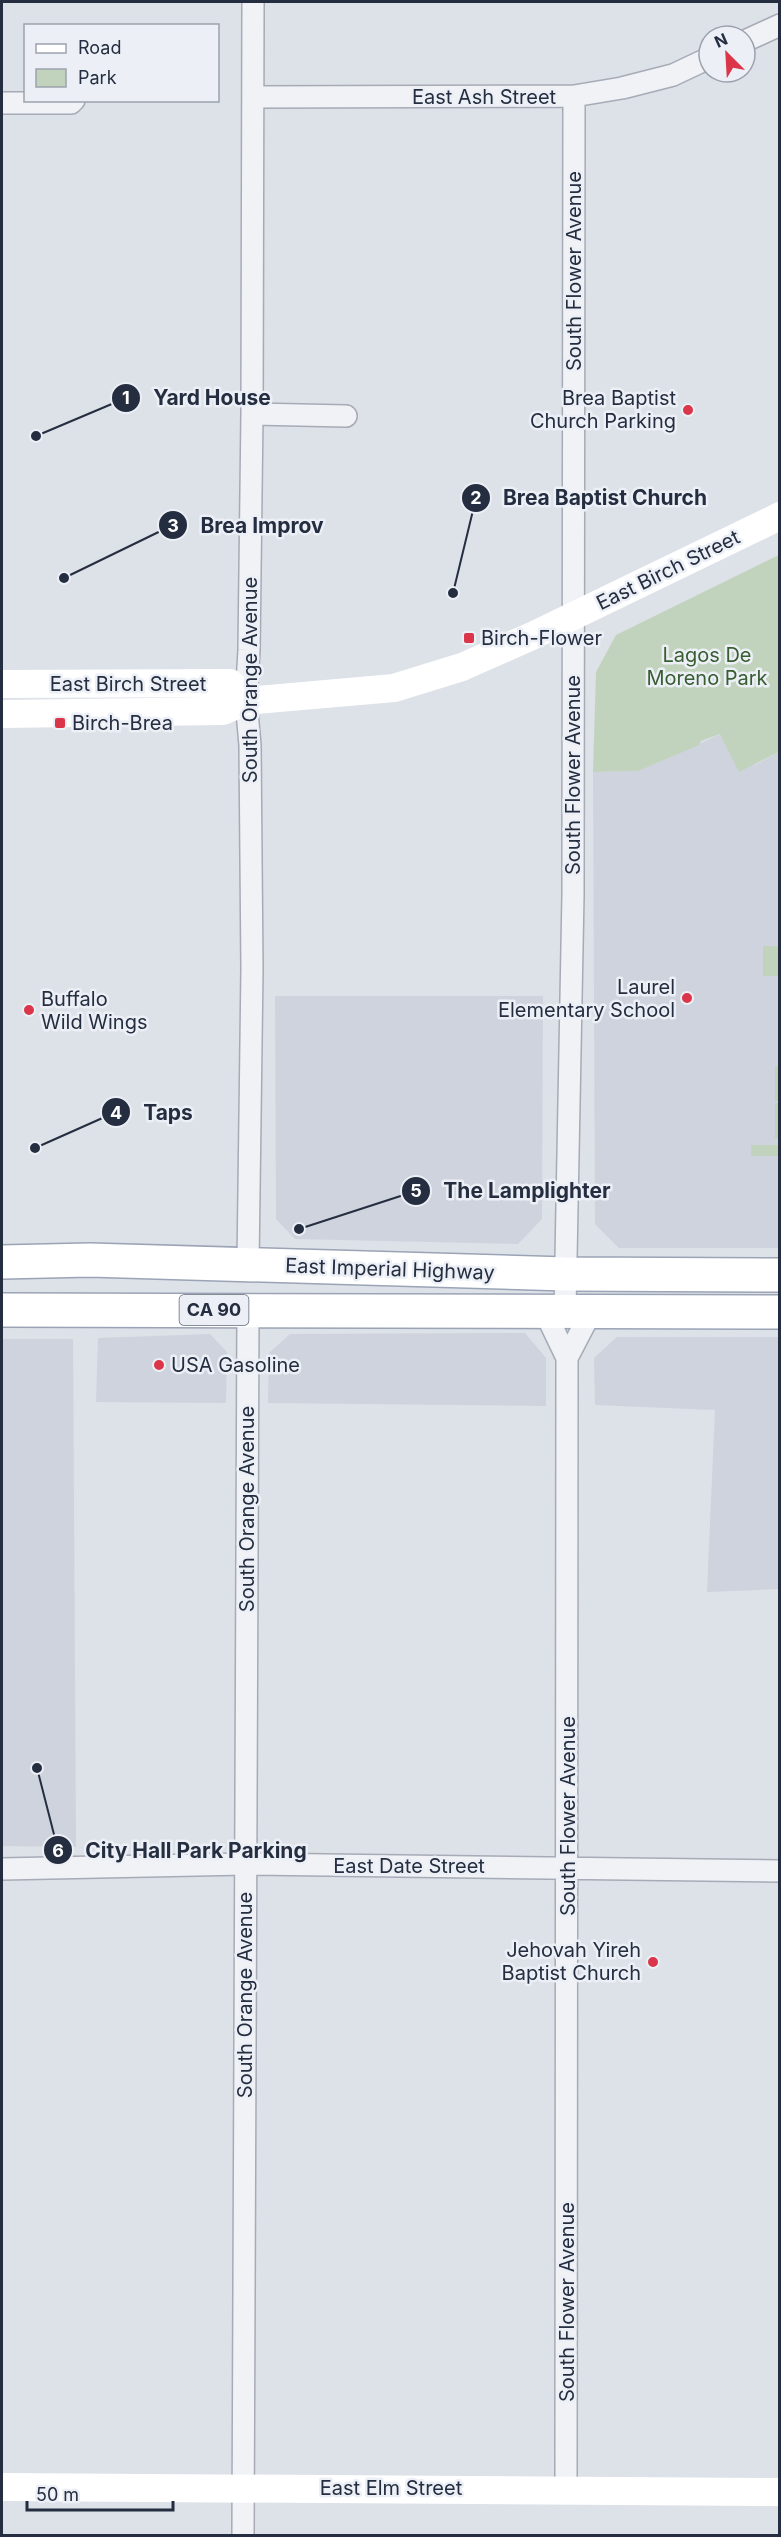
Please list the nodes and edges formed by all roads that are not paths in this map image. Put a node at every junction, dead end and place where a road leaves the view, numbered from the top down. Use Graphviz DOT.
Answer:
graph roads {
  1 [pos="253,2"];
  2 [pos="780,25"];
  3 [pos="757,36"];
  4 [pos="697,64"];
  5 [pos="574,96"];
  6 [pos="253,97"];
  7 [pos="71,102"];
  8 [pos="2,103"];
  9 [pos="252,414"];
  10 [pos="346,416"];
  11 [pos="780,516"];
  12 [pos="573,616"];
  13 [pos="2,684"];
  14 [pos="246,701"];
  15 [pos="2,714"];
  16 [pos="2,1262"];
  17 [pos="248,1264"];
  18 [pos="566,1274"];
  19 [pos="780,1275"];
  20 [pos="2,1310"];
  21 [pos="248,1310"];
  22 [pos="567,1310"];
  23 [pos="780,1312"];
  24 [pos="567,1358"];
  25 [pos="245,1864"];
  26 [pos="568,1867"];
  27 [pos="2,1869"];
  28 [pos="780,1871"];
  29 [pos="2,2487"];
  30 [pos="243,2488"];
  31 [pos="566,2489"];
  32 [pos="780,2492"];
  33 [pos="243,2535"];
  1 -- 6 [label="street, South Orange Avenue"];
  2 -- 3 [label="street"];
  4 -- 5 [label="street, East Ash Street"];
  5 -- 6 [label="street, East Ash Street"];
  5 -- 12 [label="street, South Flower Avenue"];
  6 -- 9 [label="street, South Orange Avenue"];
  7 -- 8 [label="street"];
  9 -- 10 [label="street"];
  9 -- 14 [label="street, South Orange Avenue"];
  11 -- 12 [label="street, East Birch Street"];
  12 -- 14 [label="street, East Birch Street"];
  12 -- 18 [label="street, South Flower Avenue"];
  13 -- 14 [label="street, East Birch Street"];
  14 -- 15 [label="street, East Birch Street"];
  14 -- 17 [label="street, South Orange Avenue"];
  16 -- 17 [label="main road, East Imperial Highway"];
  17 -- 18 [label="main road, East Imperial Highway"];
  18 -- 19 [label="main road, East Imperial Highway"];
  18 -- 22 [label="street, South Flower Avenue"];
  20 -- 21 [label="main road, East Imperial Highway / CA 90"];
  21 -- 22 [label="main road, East Imperial Highway / CA 90"];
  21 -- 25 [label="street, South Orange Avenue"];
  22 -- 23 [label="main road, East Imperial Highway / CA 90"];
  22 -- 24 [label="street, South Flower Avenue"];
  22 -- 24 [label="street, South Flower Avenue"];
  24 -- 26 [label="street, South Flower Avenue"];
  25 -- 26 [label="street, East Date Street"];
  25 -- 27 [label="street, East Date Street"];
  25 -- 30 [label="street, South Orange Avenue"];
  26 -- 28 [label="street, East Date Street"];
  26 -- 31 [label="street, South Flower Avenue"];
  29 -- 30 [label="street, East Elm Street"];
  30 -- 31 [label="street, East Elm Street"];
  30 -- 33 [label="street, South Orange Avenue"];
  31 -- 32 [label="street, East Elm Street"];
}
